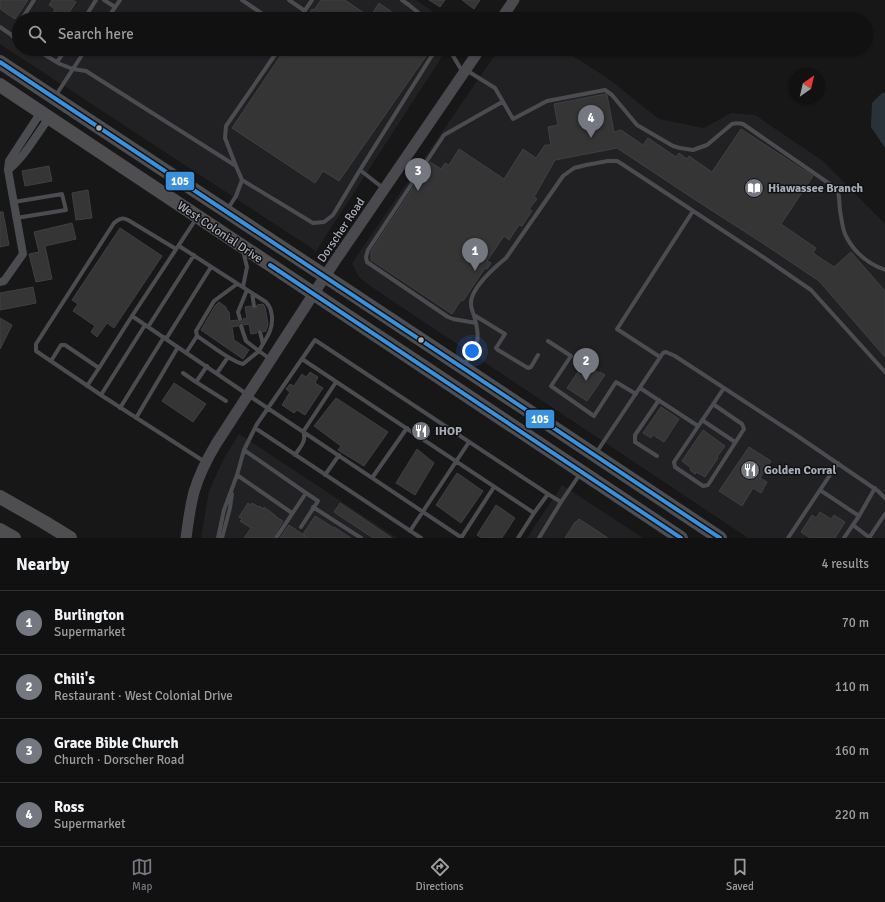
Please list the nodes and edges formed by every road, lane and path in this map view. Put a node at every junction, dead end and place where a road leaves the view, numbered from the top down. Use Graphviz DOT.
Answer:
graph roads {
  1 [pos="34,0"];
  2 [pos="96,0"];
  3 [pos="104,0"];
  4 [pos="120,0"];
  5 [pos="242,0"];
  6 [pos="289,0"];
  7 [pos="312,0"];
  8 [pos="402,0"];
  9 [pos="514,0"];
  10 [pos="115,7"];
  11 [pos="305,10"];
  12 [pos="26,12"];
  13 [pos="88,12"];
  14 [pos="112,12"];
  15 [pos="260,12"];
  16 [pos="418,12"];
  17 [pos="506,12"];
  18 [pos="0,27"];
  19 [pos="12,36"];
  20 [pos="47,56"];
  21 [pos="61,56"];
  22 [pos="81,56"];
  23 [pos="274,56"];
  24 [pos="433,56"];
  25 [pos="454,56"];
  26 [pos="475,56"];
  27 [pos="0,62"];
  28 [pos="57,62"];
  29 [pos="73,69"];
  30 [pos="465,72"];
  31 [pos="0,84"];
  32 [pos="54,98"];
  33 [pos="502,102"];
  34 [pos="45,115"];
  35 [pos="106,132"];
  36 [pos="236,166"];
  37 [pos="4,170"];
  38 [pos="360,170"];
  39 [pos="242,180"];
  40 [pos="385,189"];
  41 [pos="13,202"];
  42 [pos="226,211"];
  43 [pos="693,211"];
  44 [pos="197,217"];
  45 [pos="16,218"];
  46 [pos="177,247"];
  47 [pos="242,247"];
  48 [pos="194,255"];
  49 [pos="211,267"];
  50 [pos="885,270"];
  51 [pos="326,276"];
  52 [pos="0,282"];
  53 [pos="237,284"];
  54 [pos="245,288"];
  55 [pos="252,293"];
  56 [pos="314,294"];
  57 [pos="254,306"];
  58 [pos="474,315"];
  59 [pos="132,316"];
  60 [pos="240,319"];
  61 [pos="476,323"];
  62 [pos="147,326"];
  63 [pos="241,326"];
  64 [pos="260,332"];
  65 [pos="197,336"];
  66 [pos="165,338"];
  67 [pos="548,341"];
  68 [pos="263,344"];
  69 [pos="178,347"];
  70 [pos="259,351"];
  71 [pos="186,353"];
  72 [pos="538,355"];
  73 [pos="228,357"];
  74 [pos="660,357"];
  75 [pos="302,359"];
  76 [pos="271,360"];
  77 [pos="51,361"];
  78 [pos="207,366"];
  79 [pos="463,367"];
  80 [pos="99,368"];
  81 [pos="885,372"];
  82 [pos="183,373"];
  83 [pos="217,373"];
  84 [pos="196,382"];
  85 [pos="336,382"];
  86 [pos="87,386"];
  87 [pos="640,388"];
  88 [pos="724,388"];
  89 [pos="636,394"];
  90 [pos="101,395"];
  91 [pos="248,395"];
  92 [pos="659,400"];
  93 [pos="226,401"];
  94 [pos="713,404"];
  95 [pos="120,408"];
  96 [pos="269,409"];
  97 [pos="136,418"];
  98 [pos="702,420"];
  99 [pos="698,426"];
  100 [pos="255,428"];
  101 [pos="406,428"];
  102 [pos="303,432"];
  103 [pos="469,442"];
  104 [pos="735,442"];
  105 [pos="244,450"];
  106 [pos="295,455"];
  107 [pos="338,455"];
  108 [pos="595,455"];
  109 [pos="657,456"];
  110 [pos="206,462"];
  111 [pos="456,462"];
  112 [pos="838,463"];
  113 [pos="582,472"];
  114 [pos="237,475"];
  115 [pos="326,475"];
  116 [pos="372,478"];
  117 [pos="233,484"];
  118 [pos="494,487"];
  119 [pos="874,488"];
  120 [pos="820,490"];
  121 [pos="306,493"];
  122 [pos="548,494"];
  123 [pos="0,497"];
  124 [pos="885,498"];
  125 [pos="561,502"];
  126 [pos="313,507"];
  127 [pos="423,512"];
  128 [pos="292,513"];
  129 [pos="534,514"];
  130 [pos="885,514"];
  131 [pos="859,516"];
  132 [pos="853,525"];
  133 [pos="301,527"];
  134 [pos="0,530"];
  135 [pos="410,531"];
  136 [pos="14,538"];
  137 [pos="70,538"];
  138 [pos="186,538"];
  139 [pos="218,538"];
  140 [pos="222,538"];
  141 [pos="276,538"];
  142 [pos="361,538"];
  143 [pos="420,538"];
  144 [pos="462,538"];
  145 [pos="518,538"];
  146 [pos="539,538"];
  147 [pos="681,538"];
  148 [pos="720,538"];
  149 [pos="788,538"];
  150 [pos="844,538"];
  151 [pos="869,538"];
  1 -- 12 [label="lane"];
  2 -- 13 [label="lane"];
  3 -- 10 [label="lane"];
  4 -- 10 [label="lane"];
  5 -- 15 [label="lane"];
  6 -- 11 [label="lane"];
  7 -- 11 [label="lane"];
  8 -- 16 [label="lane"];
  9 -- 17 [label="street"];
  10 -- 14 [label="lane"];
  18 -- 19 [label="lane"];
  20 -- 28 [label="lane"];
  21 -- 28 [label="lane"];
  22 -- 29 [label="lane"];
  23 -- 36 [label="lane"];
  24 -- 38 [label="lane"];
  25 -- 30 [label="lane"];
  26 -- 30 [label="street, Dorscher Road"];
  27 -- 32 [label="highway, West Colonial Drive"];
  28 -- 29 [label="lane"];
  29 -- 32 [label="lane"];
  29 -- 36 [label="lane"];
  30 -- 33 [label="lane"];
  30 -- 40 [label="street, Dorscher Road"];
  31 -- 32 [label="highway"];
  31 -- 34 [label="highway, West Colonial Drive"];
  32 -- 35 [label="highway, West Colonial Drive"];
  33 -- 50 [label="lane"];
  33 -- 61 [label="lane"];
  34 -- 35 [label="highway"];
  34 -- 37 [label="street"];
  34 -- 44 [label="highway, West Colonial Drive"];
  35 -- 42 [label="highway, West Colonial Drive"];
  36 -- 39 [label="lane"];
  37 -- 41 [label="street"];
  38 -- 39 [label="lane"];
  38 -- 40 [label="lane"];
  39 -- 42 [label="lane"];
  40 -- 51 [label="street, Dorscher Road"];
  41 -- 45 [label="street"];
  41 -- 45 [label="lane"];
  42 -- 51 [label="highway, West Colonial Drive"];
  43 -- 58 [label="lane"];
  43 -- 74 [label="lane"];
  43 -- 81 [label="lane"];
  44 -- 46 [label="lane"];
  44 -- 47 [label="highway, West Colonial Drive"];
  45 -- 52 [label="street"];
  46 -- 48 [label="lane"];
  46 -- 59 [label="lane"];
  46 -- 77 [label="lane"];
  47 -- 54 [label="lane"];
  47 -- 56 [label="highway, West Colonial Drive"];
  48 -- 49 [label="lane"];
  48 -- 62 [label="lane"];
  49 -- 53 [label="lane"];
  49 -- 66 [label="lane"];
  51 -- 56 [label="street, Dorscher Road"];
  51 -- 79 [label="highway, West Colonial Drive"];
  53 -- 54 [label="lane"];
  53 -- 65 [label="lane"];
  54 -- 55 [label="lane"];
  54 -- 60 [label="lane"];
  55 -- 57 [label="lane"];
  55 -- 68 [label="lane"];
  56 -- 76 [label="street, Dorscher Road"];
  56 -- 113 [label="highway, West Colonial Drive"];
  58 -- 61 [label="lane"];
  58 -- 72 [label="lane"];
  59 -- 62 [label="lane"];
  59 -- 80 [label="lane"];
  61 -- 79 [label="lane"];
  62 -- 66 [label="lane"];
  62 -- 90 [label="lane"];
  63 -- 70 [label="lane"];
  64 -- 68 [label="lane"];
  65 -- 71 [label="lane"];
  65 -- 73 [label="lane"];
  66 -- 69 [label="lane"];
  66 -- 95 [label="lane"];
  67 -- 89 [label="lane"];
  68 -- 70 [label="lane"];
  69 -- 71 [label="lane"];
  69 -- 97 [label="lane"];
  70 -- 73 [label="lane"];
  70 -- 76 [label="lane"];
  71 -- 78 [label="lane"];
  73 -- 83 [label="lane"];
  74 -- 87 [label="lane"];
  74 -- 88 [label="lane"];
  75 -- 85 [label="lane"];
  75 -- 96 [label="lane"];
  75 -- 103 [label="lane"];
  76 -- 91 [label="street, Dorscher Road"];
  77 -- 80 [label="lane"];
  77 -- 86 [label="lane"];
  78 -- 83 [label="lane"];
  78 -- 84 [label="lane"];
  79 -- 108 [label="highway, West Colonial Drive"];
  80 -- 86 [label="lane"];
  82 -- 84 [label="lane"];
  83 -- 91 [label="lane"];
  84 -- 93 [label="lane"];
  85 -- 101 [label="lane"];
  85 -- 102 [label="lane"];
  86 -- 90 [label="lane"];
  87 -- 89 [label="lane"];
  87 -- 92 [label="lane"];
  88 -- 94 [label="lane"];
  88 -- 112 [label="lane"];
  89 -- 108 [label="lane"];
  90 -- 95 [label="lane"];
  91 -- 96 [label="lane"];
  91 -- 110 [label="street, Dorscher Road"];
  92 -- 99 [label="lane"];
  92 -- 109 [label="lane"];
  94 -- 98 [label="lane"];
  94 -- 104 [label="lane"];
  95 -- 97 [label="lane"];
  96 -- 100 [label="lane"];
  96 -- 102 [label="lane"];
  97 -- 110 [label="lane"];
  98 -- 99 [label="lane"];
  98 -- 104 [label="lane"];
  99 -- 104 [label="lane"];
  100 -- 105 [label="lane"];
  100 -- 106 [label="lane"];
  101 -- 111 [label="lane"];
  101 -- 116 [label="lane"];
  102 -- 106 [label="lane"];
  102 -- 107 [label="lane"];
  103 -- 111 [label="lane"];
  103 -- 122 [label="lane"];
  105 -- 114 [label="lane"];
  105 -- 121 [label="lane"];
  106 -- 115 [label="lane"];
  107 -- 115 [label="lane"];
  107 -- 116 [label="lane"];
  108 -- 113 [label="highway"];
  108 -- 148 [label="highway, West Colonial Drive"];
  110 -- 138 [label="street, Dorscher Road"];
  111 -- 118 [label="lane"];
  111 -- 127 [label="lane"];
  112 -- 119 [label="lane"];
  112 -- 120 [label="lane"];
  113 -- 125 [label="lane"];
  113 -- 147 [label="highway, West Colonial Drive"];
  114 -- 117 [label="lane"];
  114 -- 128 [label="lane"];
  115 -- 135 [label="lane"];
  116 -- 127 [label="lane"];
  117 -- 139 [label="lane"];
  117 -- 140 [label="lane"];
  118 -- 129 [label="lane"];
  118 -- 144 [label="lane"];
  119 -- 124 [label="lane"];
  119 -- 131 [label="lane"];
  120 -- 131 [label="lane"];
  120 -- 149 [label="lane"];
  121 -- 126 [label="lane"];
  121 -- 128 [label="lane"];
  122 -- 125 [label="lane"];
  122 -- 129 [label="lane"];
  123 -- 137 [label="highway"];
  125 -- 146 [label="lane"];
  126 -- 133 [label="lane"];
  126 -- 142 [label="lane"];
  127 -- 135 [label="lane"];
  127 -- 144 [label="lane"];
  128 -- 141 [label="lane"];
  129 -- 145 [label="lane"];
  130 -- 151 [label="lane"];
  131 -- 132 [label="lane"];
  132 -- 150 [label="lane"];
  132 -- 151 [label="lane"];
  134 -- 136 [label="highway"];
  135 -- 143 [label="lane"];
}
